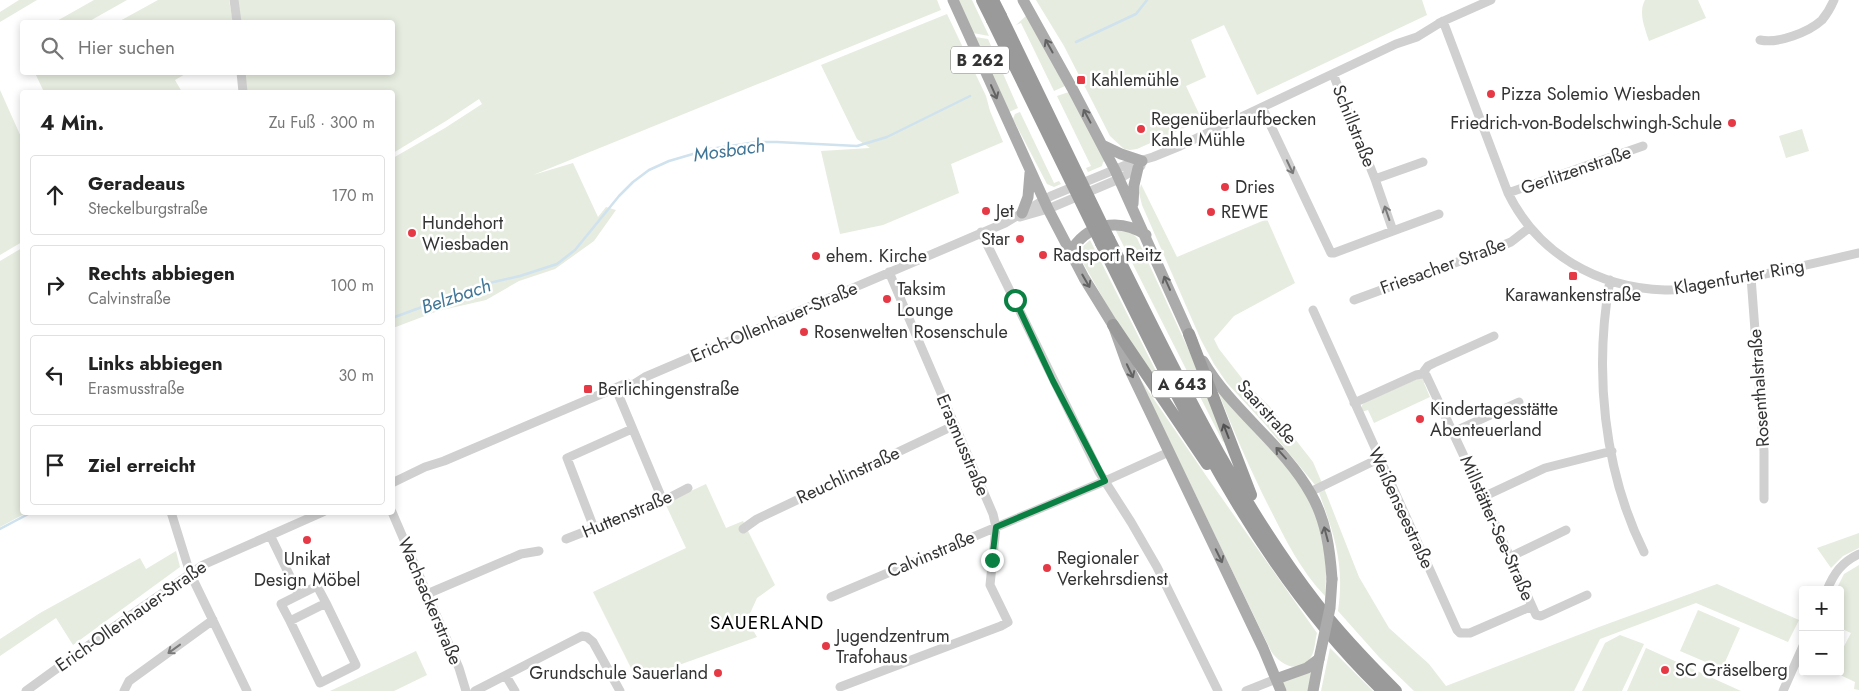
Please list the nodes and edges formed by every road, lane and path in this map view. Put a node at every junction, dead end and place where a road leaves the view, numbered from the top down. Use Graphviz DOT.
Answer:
graph roads {
  1 [pos="234,0"];
  2 [pos="953,0"];
  3 [pos="982,0"];
  4 [pos="993,0"];
  5 [pos="1023,0"];
  6 [pos="1491,0"];
  7 [pos="1834,0"];
  8 [pos="996,18"];
  9 [pos="237,20"];
  10 [pos="1443,21"];
  11 [pos="1760,40"];
  12 [pos="1333,74"];
  13 [pos="241,75"];
  14 [pos="243,90"];
  15 [pos="1262,107"];
  16 [pos="1102,145"];
  17 [pos="1643,146"];
  18 [pos="1423,162"];
  19 [pos="1028,164"];
  20 [pos="1140,164"];
  21 [pos="1117,175"];
  22 [pos="1375,179"];
  23 [pos="1508,193"];
  24 [pos="1046,204"];
  25 [pos="1134,208"];
  26 [pos="1439,214"];
  27 [pos="1017,216"];
  28 [pos="1529,228"];
  29 [pos="1393,230"];
  30 [pos="981,232"];
  31 [pos="1146,235"];
  32 [pos="1105,240"];
  33 [pos="1070,253"];
  34 [pos="1859,253"];
  35 [pos="889,272"];
  36 [pos="1750,277"];
  37 [pos="1610,280"];
  38 [pos="1354,300"];
  39 [pos="1313,310"];
  40 [pos="1113,326"];
  41 [pos="1188,334"];
  42 [pos="1494,336"];
  43 [pos="1422,374"];
  44 [pos="619,387"];
  45 [pos="1519,402"];
  46 [pos="1354,403"];
  47 [pos="955,425"];
  48 [pos="632,429"];
  49 [pos="1453,432"];
  50 [pos="1612,451"];
  51 [pos="1169,452"];
  52 [pos="1378,459"];
  53 [pos="1105,481"];
  54 [pos="395,482"];
  55 [pos="688,488"];
  56 [pos="1229,491"];
  57 [pos="1310,492"];
  58 [pos="1483,497"];
  59 [pos="1764,499"];
  60 [pos="663,500"];
  61 [pos="172,515"];
  62 [pos="315,515"];
  63 [pos="393,515"];
  64 [pos="1262,526"];
  65 [pos="996,527"];
  66 [pos="594,528"];
  67 [pos="743,530"];
  68 [pos="1566,530"];
  69 [pos="270,535"];
  70 [pos="566,539"];
  71 [pos="539,551"];
  72 [pos="1644,552"];
  73 [pos="1859,554"];
  74 [pos="1510,557"];
  75 [pos="190,573"];
  76 [pos="1829,586"];
  77 [pos="427,594"];
  78 [pos="299,595"];
  79 [pos="1588,595"];
  80 [pos="831,597"];
  81 [pos="326,603"];
  82 [pos="1532,606"];
  83 [pos="214,620"];
  84 [pos="290,621"];
  85 [pos="1263,648"];
  86 [pos="1799,655"];
  87 [pos="1319,659"];
  88 [pos="1292,674"];
  89 [pos="506,676"];
  90 [pos="1276,679"];
  91 [pos="840,687"];
  92 [pos="26,691"];
  93 [pos="124,691"];
  94 [pos="247,691"];
  95 [pos="466,691"];
  96 [pos="475,691"];
  97 [pos="515,691"];
  98 [pos="620,691"];
  99 [pos="1218,691"];
  100 [pos="1246,691"];
  101 [pos="1281,691"];
  102 [pos="1314,691"];
  103 [pos="1383,691"];
  104 [pos="1396,691"];
  105 [pos="1783,691"];
  1 -- 9 [label="street"];
  2 -- 19 [label="main road, B 262, one-way"];
  3 -- 8 [label="highway, A 643"];
  4 -- 8 [label="highway, A 643"];
  16 -- 5 [label="main road, Saarstraße, one-way"];
  6 -- 10 [label="street, Erich-Ollenhauer-Straße"];
  7 -- 11 [label="street"];
  8 -- 32 [label="highway, A 643, bridge"];
  10 -- 12 [label="street, Erich-Ollenhauer-Straße"];
  10 -- 23 [label="street, Klagenfurter Ring"];
  12 -- 15 [label="street, Erich-Ollenhauer-Straße"];
  12 -- 22 [label="street, Schillstraße"];
  13 -- 14 [label="street"];
  15 -- 20 [label="street, Erich-Ollenhauer-Straße"];
  15 -- 29 [label="street, one-way"];
  16 -- 20 [label="main road"];
  16 -- 21 [label="main road, Saarstraße"];
  17 -- 23 [label="street, Gerlitzenstraße"];
  18 -- 22 [label="street, Schillstraße"];
  19 -- 24 [label="main road, B 262"];
  19 -- 27 [label="main road, B 262"];
  20 -- 21 [label="street, Erich-Ollenhauer-Straße"];
  20 -- 25 [label="main road"];
  21 -- 24 [label="street, Erich-Ollenhauer-Straße"];
  21 -- 25 [label="main road, Saarstraße"];
  29 -- 22 [label="street, Schillstraße, one-way"];
  23 -- 28 [label="street, Klagenfurter Ring"];
  24 -- 27 [label="street, Erich-Ollenhauer-Straße"];
  24 -- 33 [label="main road"];
  25 -- 31 [label="main road, Saarstraße"];
  26 -- 29 [label="street"];
  27 -- 30 [label="street, Erich-Ollenhauer-Straße"];
  28 -- 37 [label="street, Klagenfurter Ring"];
  28 -- 38 [label="street, Friesacher Straße"];
  30 -- 35 [label="street, Erich-Ollenhauer-Straße"];
  30 -- 53 [label="street"];
  31 -- 33 [label="main road"];
  41 -- 31 [label="main road, Saarstraße, one-way"];
  32 -- 56 [label="highway, A 643"];
  32 -- 64 [label="highway, A 643"];
  33 -- 40 [label="main road, one-way"];
  34 -- 36 [label="street, Klagenfurter Ring"];
  35 -- 44 [label="street, Erich-Ollenhauer-Straße"];
  35 -- 47 [label="street, Erasmusstraße"];
  36 -- 37 [label="street, Klagenfurter Ring"];
  36 -- 59 [label="street, Rosenthalstraße"];
  37 -- 50 [label="street"];
  39 -- 46 [label="street, Weißenseestraße"];
  40 -- 51 [label="main road, one-way"];
  40 -- 56 [label="highway"];
  57 -- 41 [label="main road, Saarstraße, one-way"];
  64 -- 41 [label="highway, one-way"];
  42 -- 43 [label="street"];
  43 -- 46 [label="street"];
  43 -- 49 [label="street, Millstätter-See-Straße"];
  44 -- 48 [label="street"];
  44 -- 54 [label="street, Erich-Ollenhauer-Straße"];
  45 -- 49 [label="street"];
  46 -- 52 [label="street, Weißenseestraße"];
  47 -- 65 [label="street, Erasmusstraße"];
  47 -- 67 [label="street, Reuchlinstraße"];
  48 -- 60 [label="street"];
  48 -- 66 [label="street"];
  49 -- 58 [label="street, Millstätter-See-Straße"];
  50 -- 58 [label="street"];
  50 -- 72 [label="street"];
  51 -- 53 [label="street, Calvinstraße"];
  51 -- 85 [label="main road, one-way"];
  52 -- 57 [label="street"];
  52 -- 82 [label="street, Weißenseestraße"];
  53 -- 65 [label="street, Calvinstraße"];
  53 -- 99 [label="street"];
  55 -- 60 [label="street, Huttenstraße"];
  56 -- 103 [label="highway, A 643"];
  87 -- 57 [label="main road, Saarstraße, one-way, bridge"];
  58 -- 74 [label="street, Millstätter-See-Straße"];
  60 -- 66 [label="street, Huttenstraße"];
  61 -- 75 [label="street"];
  62 -- 69 [label="street, Erich-Ollenhauer-Straße"];
  63 -- 77 [label="street, Wachsackerstraße"];
  64 -- 104 [label="highway, A 643"];
  65 -- 80 [label="street, Calvinstraße"];
  65 -- 91 [label="street, Erasmusstraße"];
  66 -- 70 [label="street, Huttenstraße"];
  68 -- 74 [label="street"];
  69 -- 75 [label="street, Erich-Ollenhauer-Straße"];
  69 -- 78 [label="street"];
  71 -- 77 [label="street"];
  73 -- 76 [label="street"];
  74 -- 82 [label="street, Millstätter-See-Straße"];
  75 -- 83 [label="street"];
  75 -- 92 [label="street, Erich-Ollenhauer-Straße"];
  77 -- 95 [label="street, Wachsackerstraße"];
  78 -- 81 [label="street"];
  78 -- 84 [label="street"];
  79 -- 82 [label="street, Millstätter-See-Straße"];
  81 -- 84 [label="street"];
  81 -- 84 [label="street"];
  83 -- 93 [label="street, one-way"];
  83 -- 94 [label="street"];
  85 -- 88 [label="main road"];
  85 -- 90 [label="main road"];
  86 -- 105 [label="street"];
  87 -- 88 [label="main road"];
  87 -- 102 [label="main road, Saarstraße"];
  88 -- 90 [label="main road"];
  89 -- 96 [label="street"];
  89 -- 97 [label="street"];
  89 -- 98 [label="street"];
  90 -- 100 [label="street"];
  90 -- 101 [label="main road"];
}
